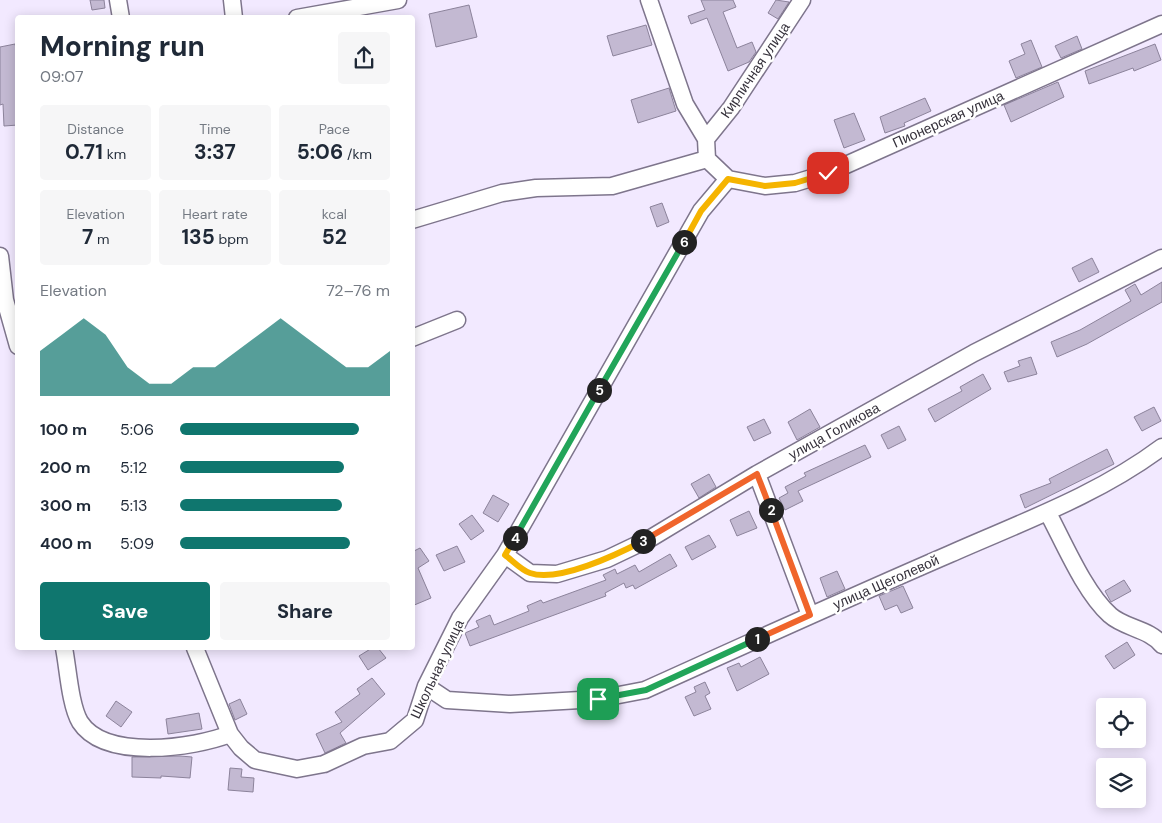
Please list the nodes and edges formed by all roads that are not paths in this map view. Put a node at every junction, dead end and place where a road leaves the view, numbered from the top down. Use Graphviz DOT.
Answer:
graph roads {
  1 [pos="118,0"];
  2 [pos="232,0"];
  3 [pos="398,0"];
  4 [pos="649,0"];
  5 [pos="802,0"];
  6 [pos="351,4"];
  7 [pos="120,15"];
  8 [pos="234,15"];
  9 [pos="309,15"];
  10 [pos="1162,24"];
  11 [pos="706,139"];
  12 [pos="707,159"];
  13 [pos="728,179"];
  14 [pos="415,219"];
  15 [pos="0,256"];
  16 [pos="1162,258"];
  17 [pos="457,320"];
  18 [pos="15,335"];
  19 [pos="415,337"];
  20 [pos="1162,447"];
  21 [pos="757,474"];
  22 [pos="1048,513"];
  23 [pos="505,555"];
  24 [pos="810,615"];
  25 [pos="1162,645"];
  26 [pos="64,650"];
  27 [pos="196,650"];
  28 [pos="426,686"];
  29 [pos="230,734"];
  1 -- 7 [label="street"];
  2 -- 8 [label="street"];
  3 -- 6 [label="street"];
  4 -- 11 [label="street"];
  5 -- 11 [label="street, Кирпичная улица"];
  6 -- 9 [label="street"];
  10 -- 13 [label="street, Пионерская улица"];
  11 -- 12 [label="street"];
  12 -- 13 [label="street"];
  12 -- 14 [label="street"];
  13 -- 23 [label="street, Школьная улица"];
  15 -- 18 [label="street"];
  16 -- 21 [label="street, улица Голикова"];
  17 -- 19 [label="street"];
  20 -- 22 [label="street, улица Щеголевой"];
  21 -- 23 [label="street, улица Голикова"];
  21 -- 24 [label="street"];
  22 -- 24 [label="street, улица Щеголевой"];
  22 -- 25 [label="street"];
  23 -- 28 [label="street, Школьная улица"];
  24 -- 28 [label="street, улица Щеголевой"];
  26 -- 29 [label="street"];
  27 -- 29 [label="street"];
  28 -- 29 [label="street, Школьная улица"];
}
